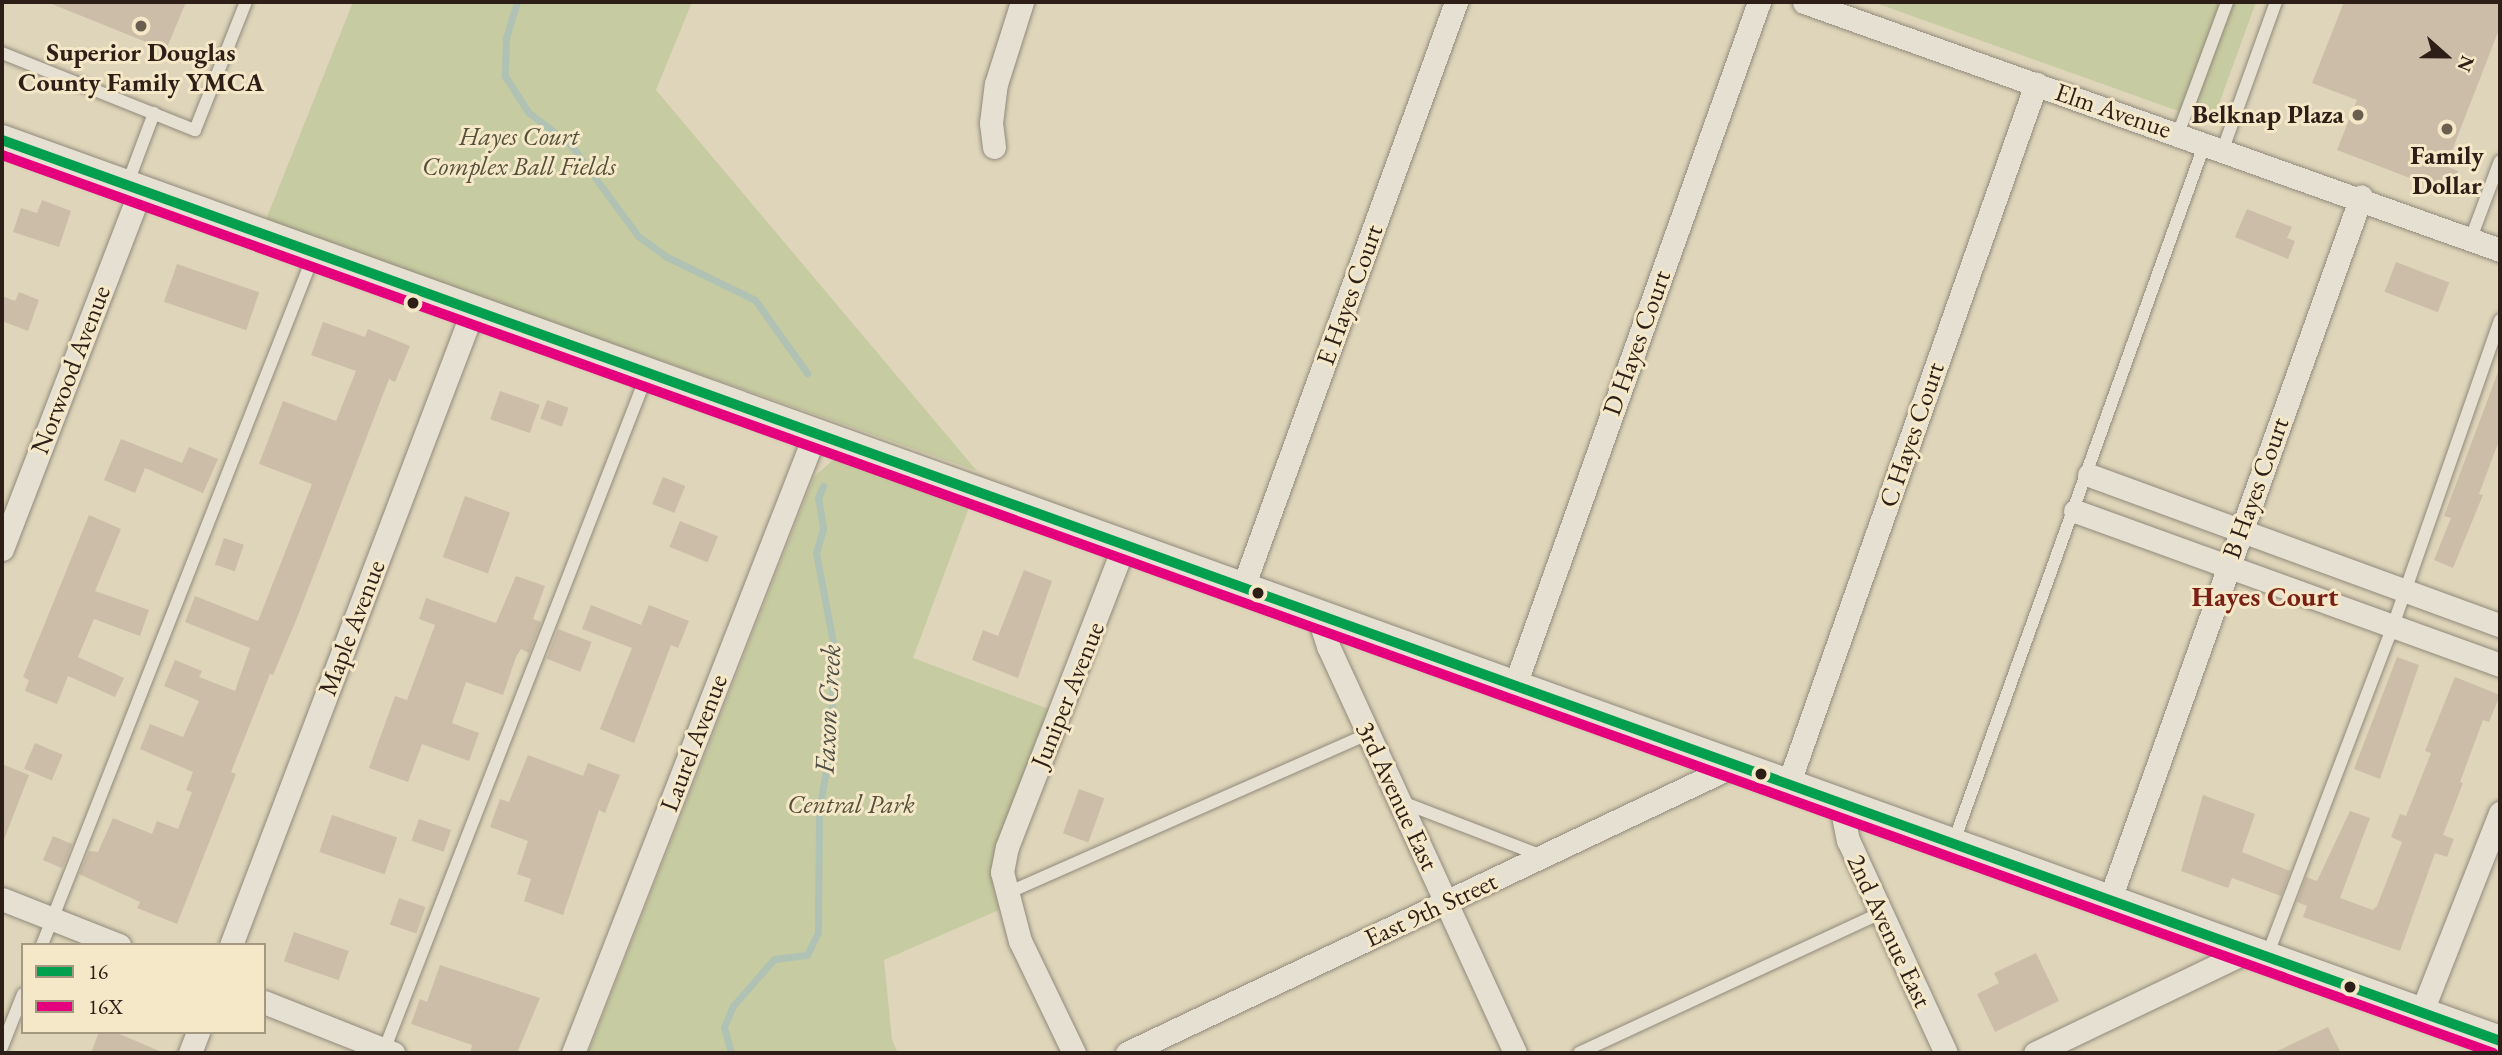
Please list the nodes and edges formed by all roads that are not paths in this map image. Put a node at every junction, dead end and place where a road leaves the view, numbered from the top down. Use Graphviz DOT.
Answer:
graph roads {
  1 [pos="246,2"];
  2 [pos="1022,2"];
  3 [pos="1456,2"];
  4 [pos="1759,2"];
  5 [pos="1804,2"];
  6 [pos="2227,2"];
  7 [pos="2276,2"];
  8 [pos="2,53"];
  9 [pos="2036,84"];
  10 [pos="154,113"];
  11 [pos="2178,134"];
  12 [pos="2,140"];
  13 [pos="2214,146"];
  14 [pos="994,147"];
  15 [pos="2500,161"];
  16 [pos="133,188"];
  17 [pos="2361,197"];
  18 [pos="2470,238"];
  19 [pos="2500,250"];
  20 [pos="314,254"];
  21 [pos="473,310"];
  22 [pos="2500,320"];
  23 [pos="648,372"];
  24 [pos="815,433"];
  25 [pos="2089,475"];
  26 [pos="2075,511"];
  27 [pos="2242,530"];
  28 [pos="1125,542"];
  29 [pos="2,549"];
  30 [pos="2228,565"];
  31 [pos="1243,587"];
  32 [pos="2405,590"];
  33 [pos="1318,615"];
  34 [pos="2393,625"];
  35 [pos="2500,625"];
  36 [pos="2500,665"];
  37 [pos="1515,685"];
  38 [pos="1368,734"];
  39 [pos="1735,765"];
  40 [pos="1788,785"];
  41 [pos="1398,801"];
  42 [pos="1841,805"];
  43 [pos="2500,813"];
  44 [pos="1953,844"];
  45 [pos="1545,857"];
  46 [pos="1005,894"];
  47 [pos="2110,898"];
  48 [pos="2,899"];
  49 [pos="1447,902"];
  50 [pos="1881,913"];
  51 [pos="52,918"];
  52 [pos="43,943"];
  53 [pos="114,943"];
  54 [pos="232,943"];
  55 [pos="2258,953"];
  56 [pos="21,999"];
  57 [pos="266,1003"];
  58 [pos="2422,1011"];
  59 [pos="197,1034"];
  60 [pos="2500,1041"];
  61 [pos="2,1047"];
  62 [pos="387,1052"];
  63 [pos="190,1053"];
  64 [pos="573,1053"];
  65 [pos="1074,1053"];
  66 [pos="1127,1053"];
  67 [pos="1515,1053"];
  68 [pos="1579,1053"];
  69 [pos="1946,1053"];
  70 [pos="2035,1053"];
  1 -- 10 [label="lane"];
  2 -- 14 [label="street"];
  3 -- 31 [label="street, E Hayes Court"];
  4 -- 37 [label="street, D Hayes Court"];
  5 -- 9 [label="street, Elm Avenue"];
  6 -- 11 [label="lane"];
  7 -- 13 [label="lane"];
  8 -- 10 [label="lane"];
  9 -- 11 [label="street, Elm Avenue"];
  9 -- 40 [label="street, C Hayes Court"];
  10 -- 16 [label="lane"];
  11 -- 13 [label="street, Elm Avenue"];
  12 -- 16 [label="street"];
  13 -- 17 [label="street, Elm Avenue"];
  13 -- 25 [label="lane"];
  15 -- 18 [label="lane"];
  16 -- 20 [label="street"];
  16 -- 29 [label="street, Norwood Avenue"];
  17 -- 18 [label="street, Elm Avenue"];
  17 -- 27 [label="street, B Hayes Court"];
  18 -- 19 [label="street, Elm Avenue"];
  20 -- 21 [label="street"];
  20 -- 51 [label="lane"];
  21 -- 23 [label="street"];
  21 -- 54 [label="street, Maple Avenue"];
  22 -- 32 [label="lane"];
  23 -- 24 [label="street"];
  23 -- 62 [label="lane"];
  24 -- 28 [label="street"];
  24 -- 64 [label="street, Laurel Avenue"];
  25 -- 26 [label="lane"];
  25 -- 27 [label="street"];
  26 -- 30 [label="street"];
  26 -- 44 [label="lane"];
  27 -- 30 [label="street, B Hayes Court"];
  27 -- 32 [label="street"];
  28 -- 31 [label="street"];
  28 -- 46 [label="street, Juniper Avenue"];
  30 -- 34 [label="street"];
  30 -- 47 [label="street, B Hayes Court"];
  31 -- 33 [label="street"];
  32 -- 34 [label="lane"];
  32 -- 35 [label="street"];
  33 -- 37 [label="street"];
  33 -- 38 [label="street, 3rd Avenue East"];
  34 -- 36 [label="street"];
  34 -- 55 [label="lane"];
  37 -- 39 [label="street"];
  38 -- 41 [label="street, 3rd Avenue East"];
  38 -- 46 [label="lane"];
  39 -- 40 [label="street"];
  39 -- 45 [label="street, East 9th Street"];
  40 -- 42 [label="street"];
  41 -- 45 [label="lane"];
  41 -- 49 [label="street, 3rd Avenue East"];
  42 -- 44 [label="street"];
  42 -- 50 [label="street, 2nd Avenue East"];
  43 -- 58 [label="street"];
  44 -- 47 [label="street"];
  45 -- 49 [label="street, East 9th Street"];
  46 -- 65 [label="street, Juniper Avenue"];
  47 -- 55 [label="street"];
  48 -- 51 [label="street"];
  49 -- 66 [label="street, East 9th Street"];
  49 -- 67 [label="street, 3rd Avenue East"];
  50 -- 68 [label="lane"];
  50 -- 69 [label="street, 2nd Avenue East"];
  51 -- 52 [label="lane"];
  51 -- 53 [label="street"];
  55 -- 58 [label="street"];
  55 -- 70 [label="street"];
  56 -- 61 [label="lane"];
  57 -- 62 [label="street"];
  58 -- 60 [label="street"];
  59 -- 63 [label="street"];
}
